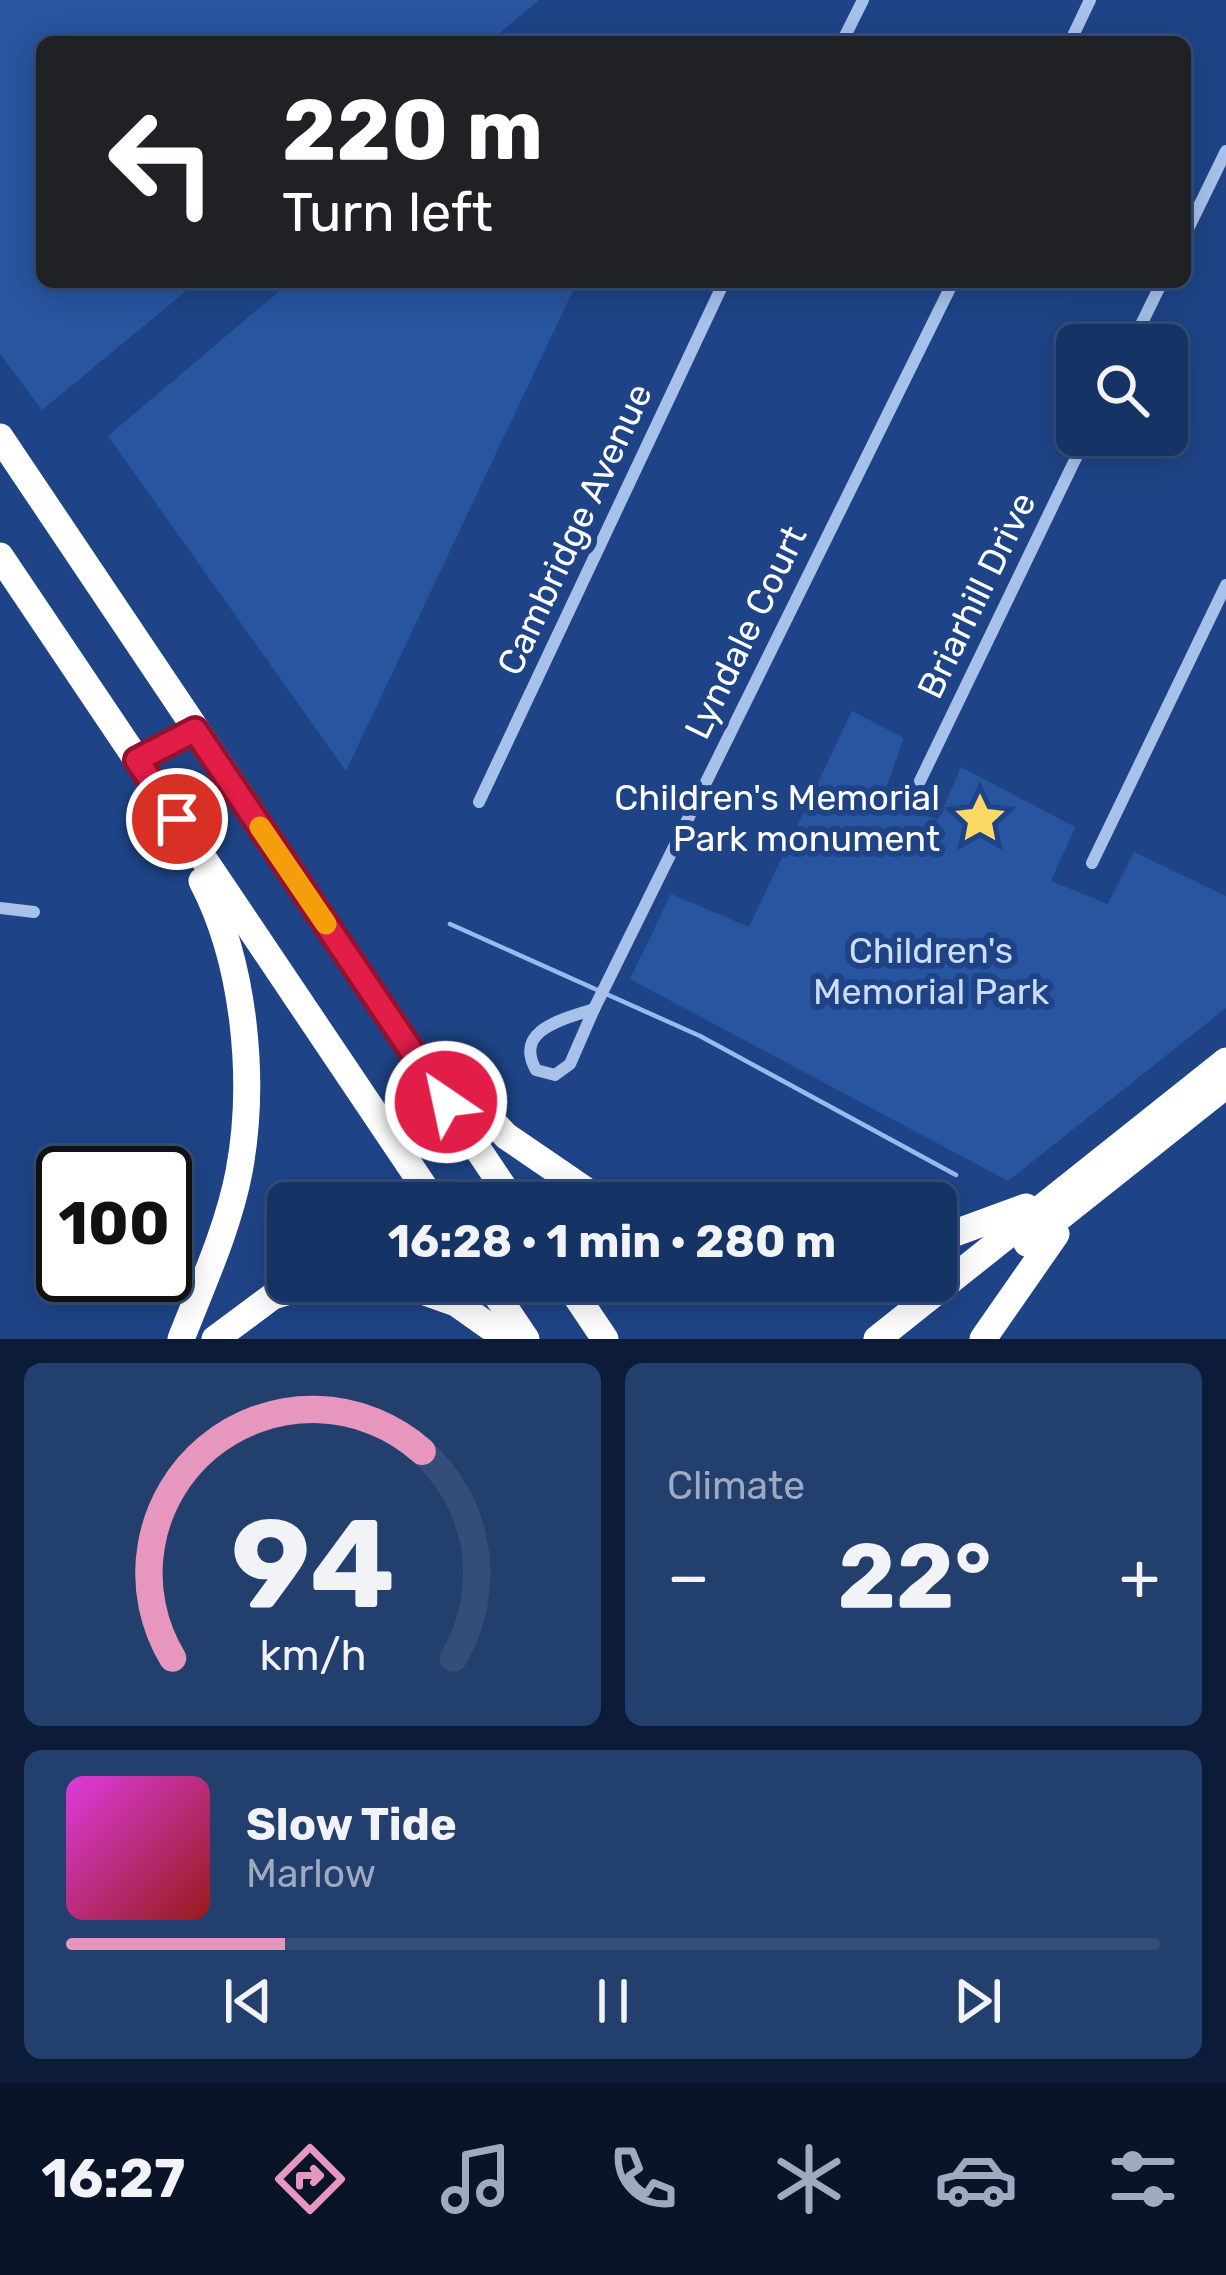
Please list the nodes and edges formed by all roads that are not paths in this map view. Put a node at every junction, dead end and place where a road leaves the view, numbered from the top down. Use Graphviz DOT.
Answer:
graph roads {
  1 [pos="863,0"];
  2 [pos="1090,0"];
  3 [pos="845,36"];
  4 [pos="1073,36"];
  5 [pos="1226,151"];
  6 [pos="1191,223"];
  7 [pos="721,288"];
  8 [pos="950,288"];
  9 [pos="1159,288"];
  10 [pos="1141,324"];
  11 [pos="0,436"];
  12 [pos="1077,456"];
  13 [pos="0,556"];
  14 [pos="1226,585"];
  15 [pos="195,730"];
  16 [pos="144,770"];
  17 [pos="920,781"];
  18 [pos="479,802"];
  19 [pos="1092,863"];
  20 [pos="0,908"];
  21 [pos="34,912"];
  22 [pos="379,1001"];
  23 [pos="594,1009"];
  24 [pos="1226,1061"];
  25 [pos="1226,1085"];
  26 [pos="1109,1167"];
  27 [pos="421,1182"];
  28 [pos="500,1182"];
  29 [pos="573,1182"];
  30 [pos="957,1232"];
  31 [pos="267,1300"];
  32 [pos="453,1302"];
  33 [pos="501,1302"];
  34 [pos="580,1302"];
  35 [pos="181,1339"];
  36 [pos="215,1339"];
  37 [pos="507,1339"];
  38 [pos="526,1339"];
  39 [pos="605,1339"];
  40 [pos="877,1339"];
  41 [pos="904,1339"];
  42 [pos="983,1339"];
  1 -- 3 [label="street"];
  2 -- 4 [label="street"];
  5 -- 6 [label="street"];
  7 -- 18 [label="street, Cambridge Avenue"];
  8 -- 23 [label="street, Lyndale Court"];
  9 -- 10 [label="street"];
  11 -- 15 [label="highway"];
  12 -- 17 [label="street, Briarhill Drive"];
  13 -- 16 [label="highway"];
  14 -- 19 [label="street"];
  15 -- 16 [label="lane"];
  15 -- 22 [label="highway"];
  16 -- 27 [label="highway"];
  16 -- 35 [label="highway"];
  20 -- 21 [label="street"];
  22 -- 28 [label="highway"];
  22 -- 29 [label="highway"];
  23 -- 23 [label="street, Lyndale Court"];
  24 -- 26 [label="highway"];
  25 -- 26 [label="highway"];
  26 -- 30 [label="highway"];
  26 -- 40 [label="highway"];
  26 -- 41 [label="highway"];
  26 -- 42 [label="highway"];
  31 -- 36 [label="highway"];
  32 -- 37 [label="highway"];
  33 -- 38 [label="highway"];
  34 -- 39 [label="highway"];
}
